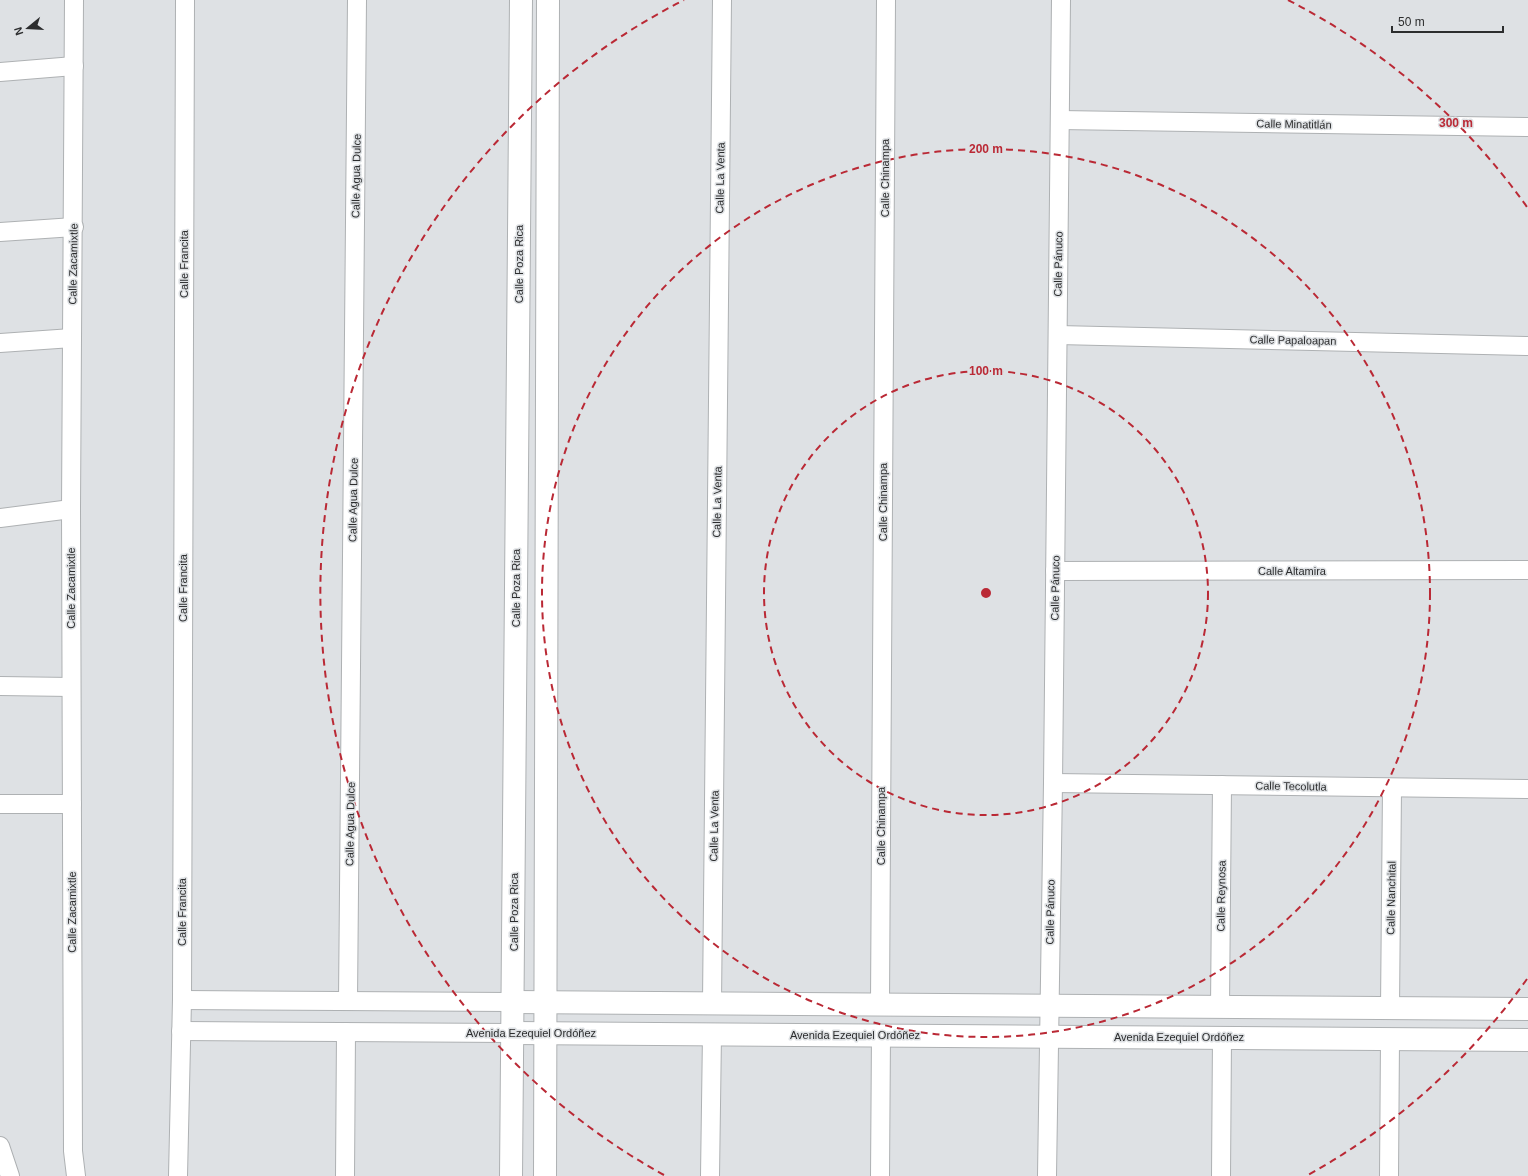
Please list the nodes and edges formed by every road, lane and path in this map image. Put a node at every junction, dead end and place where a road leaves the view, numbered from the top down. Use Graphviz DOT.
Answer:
graph roads {
  1 [pos="74,0"];
  2 [pos="185,0"];
  3 [pos="358,0"];
  4 [pos="520,0"];
  5 [pos="548,0"];
  6 [pos="722,0"];
  7 [pos="886,0"];
  8 [pos="1061,0"];
  9 [pos="74,66"];
  10 [pos="0,72"];
  11 [pos="1060,120"];
  12 [pos="1528,127"];
  13 [pos="74,227"];
  14 [pos="0,232"];
  15 [pos="1058,335"];
  16 [pos="72,338"];
  17 [pos="0,343"];
  18 [pos="1528,346"];
  19 [pos="517,473"];
  20 [pos="547,475"];
  21 [pos="71,509"];
  22 [pos="0,518"];
  23 [pos="517,534"];
  24 [pos="547,538"];
  25 [pos="1528,570"];
  26 [pos="1055,571"];
  27 [pos="0,686"];
  28 [pos="71,687"];
  29 [pos="1053,783"];
  30 [pos="1222,785"];
  31 [pos="1392,788"];
  32 [pos="1528,789"];
  33 [pos="0,804"];
  34 [pos="72,804"];
  35 [pos="182,1000"];
  36 [pos="348,1001"];
  37 [pos="513,1002"];
  38 [pos="546,1002"];
  39 [pos="712,1003"];
  40 [pos="880,1004"];
  41 [pos="1048,1006"];
  42 [pos="1220,1007"];
  43 [pos="1390,1008"];
  44 [pos="1528,1009"];
  45 [pos="181,1031"];
  46 [pos="346,1032"];
  47 [pos="513,1033"];
  48 [pos="545,1033"];
  49 [pos="712,1034"];
  50 [pos="881,1036"];
  51 [pos="1048,1037"];
  52 [pos="1222,1037"];
  53 [pos="1390,1039"];
  54 [pos="1528,1040"];
  55 [pos="0,1146"];
  56 [pos="10,1176"];
  57 [pos="76,1176"];
  58 [pos="178,1176"];
  59 [pos="345,1176"];
  60 [pos="511,1176"];
  61 [pos="545,1176"];
  62 [pos="710,1176"];
  63 [pos="880,1176"];
  64 [pos="1047,1176"];
  65 [pos="1221,1176"];
  66 [pos="1389,1176"];
  1 -- 9 [label="street, Calle Zacamixtle"];
  2 -- 35 [label="street, Calle Francita"];
  3 -- 36 [label="street, Calle Agua Dulce"];
  4 -- 19 [label="street, Calle Poza Rica"];
  5 -- 20 [label="street"];
  6 -- 39 [label="street, Calle La Venta"];
  7 -- 40 [label="street, Calle Chinampa"];
  8 -- 11 [label="street, Calle Pánuco"];
  9 -- 10 [label="street"];
  9 -- 13 [label="street, Calle Zacamixtle"];
  11 -- 12 [label="street, Calle Minatitlán"];
  11 -- 15 [label="street, Calle Pánuco"];
  13 -- 14 [label="street"];
  13 -- 16 [label="street, Calle Zacamixtle"];
  15 -- 18 [label="street, Calle Papaloapan"];
  15 -- 26 [label="street, Calle Pánuco"];
  16 -- 17 [label="street"];
  16 -- 21 [label="street, Calle Zacamixtle"];
  19 -- 20 [label="street"];
  19 -- 23 [label="street, Calle Poza Rica"];
  20 -- 24 [label="street"];
  21 -- 22 [label="street"];
  21 -- 28 [label="street, Calle Zacamixtle"];
  23 -- 24 [label="street"];
  23 -- 37 [label="street, Calle Poza Rica"];
  24 -- 38 [label="street"];
  25 -- 26 [label="street, Calle Altamira"];
  26 -- 29 [label="street, Calle Pánuco"];
  27 -- 28 [label="street"];
  28 -- 34 [label="street, Calle Zacamixtle"];
  29 -- 30 [label="street, Calle Tecolutla"];
  29 -- 41 [label="street, Calle Pánuco"];
  30 -- 31 [label="street, Calle Tecolutla"];
  30 -- 42 [label="street, Calle Reynosa"];
  31 -- 32 [label="street, Calle Tecolutla"];
  31 -- 43 [label="street, Calle Nanchital"];
  33 -- 34 [label="street"];
  34 -- 57 [label="street, Calle Zacamixtle"];
  35 -- 36 [label="street"];
  35 -- 45 [label="street, Calle Francita"];
  36 -- 37 [label="street"];
  37 -- 38 [label="street"];
  37 -- 47 [label="street, Calle Poza Rica"];
  38 -- 39 [label="street"];
  38 -- 48 [label="street"];
  39 -- 40 [label="street"];
  40 -- 41 [label="street"];
  41 -- 42 [label="street"];
  41 -- 51 [label="street, Calle Pánuco"];
  42 -- 43 [label="street"];
  43 -- 44 [label="street"];
  45 -- 46 [label="street, Avenida Ezequiel Ordóñez"];
  45 -- 58 [label="street, Calle Francita"];
  46 -- 47 [label="street, Avenida Ezequiel Ordóñez"];
  46 -- 59 [label="street"];
  47 -- 48 [label="street, Avenida Ezequiel Ordóñez"];
  47 -- 60 [label="street, Calle Poza Rica"];
  48 -- 49 [label="street, Avenida Ezequiel Ordóñez"];
  48 -- 61 [label="street"];
  49 -- 50 [label="street, Avenida Ezequiel Ordóñez"];
  49 -- 62 [label="street"];
  50 -- 51 [label="street, Avenida Ezequiel Ordóñez"];
  50 -- 63 [label="street"];
  51 -- 52 [label="street, Avenida Ezequiel Ordóñez"];
  51 -- 64 [label="street, Calle Pánuco"];
  52 -- 53 [label="street, Avenida Ezequiel Ordóñez"];
  52 -- 65 [label="street"];
  53 -- 54 [label="street, Avenida Ezequiel Ordóñez"];
  53 -- 66 [label="street"];
  55 -- 56 [label="street"];
}
